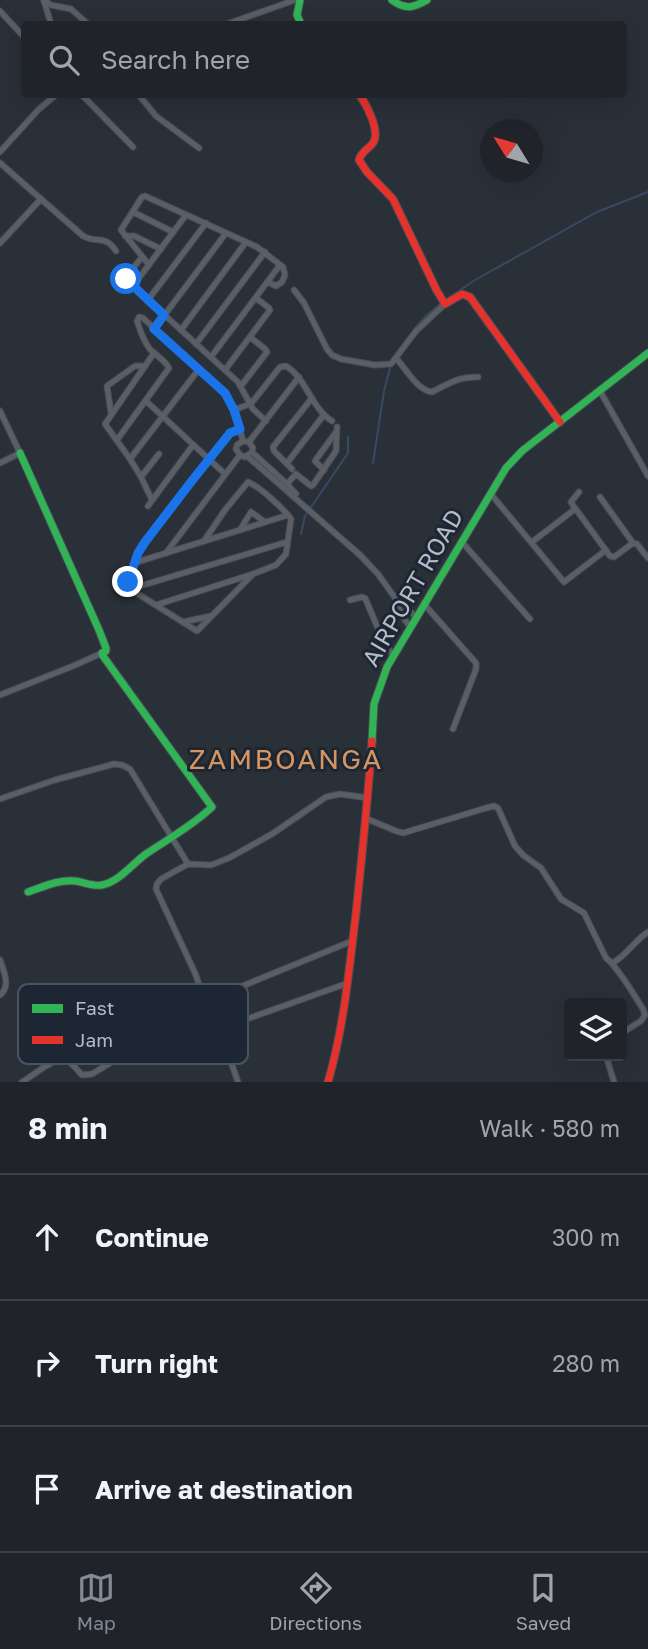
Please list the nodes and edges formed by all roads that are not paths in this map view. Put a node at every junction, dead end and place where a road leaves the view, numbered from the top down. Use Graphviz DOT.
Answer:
graph roads {
  1 [pos="44,0"];
  2 [pos="298,0"];
  3 [pos="392,0"];
  4 [pos="427,0"];
  5 [pos="0,11"];
  6 [pos="50,21"];
  7 [pos="85,21"];
  8 [pos="236,21"];
  9 [pos="299,21"];
  10 [pos="21,34"];
  11 [pos="52,98"];
  12 [pos="85,98"];
  13 [pos="141,98"];
  14 [pos="361,98"];
  15 [pos="133,147"];
  16 [pos="199,148"];
  17 [pos="0,152"];
  18 [pos="0,163"];
  19 [pos="41,199"];
  20 [pos="133,212"];
  21 [pos="186,215"];
  22 [pos="206,223"];
  23 [pos="173,232"];
  24 [pos="226,233"];
  25 [pos="125,236"];
  26 [pos="246,242"];
  27 [pos="0,243"];
  28 [pos="161,249"];
  29 [pos="117,251"];
  30 [pos="265,253"];
  31 [pos="142,257"];
  32 [pos="149,265"];
  33 [pos="280,265"];
  34 [pos="268,282"];
  35 [pos="133,286"];
  36 [pos="294,290"];
  37 [pos="256,298"];
  38 [pos="148,300"];
  39 [pos="445,304"];
  40 [pos="164,315"];
  41 [pos="154,329"];
  42 [pos="181,330"];
  43 [pos="250,337"];
  44 [pos="196,344"];
  45 [pos="154,353"];
  46 [pos="648,353"];
  47 [pos="211,357"];
  48 [pos="396,358"];
  49 [pos="145,366"];
  50 [pos="199,369"];
  51 [pos="225,370"];
  52 [pos="299,377"];
  53 [pos="478,377"];
  54 [pos="241,386"];
  55 [pos="600,391"];
  56 [pos="312,398"];
  57 [pos="146,401"];
  58 [pos="250,404"];
  59 [pos="234,410"];
  60 [pos="0,411"];
  61 [pos="111,413"];
  62 [pos="163,416"];
  63 [pos="323,416"];
  64 [pos="266,421"];
  65 [pos="332,421"];
  66 [pos="560,422"];
  67 [pos="240,429"];
  68 [pos="117,440"];
  69 [pos="246,441"];
  70 [pos="193,445"];
  71 [pos="20,453"];
  72 [pos="159,454"];
  73 [pos="250,454"];
  74 [pos="240,455"];
  75 [pos="130,459"];
  76 [pos="208,460"];
  77 [pos="0,463"];
  78 [pos="287,463"];
  79 [pos="292,469"];
  80 [pos="268,470"];
  81 [pos="324,470"];
  82 [pos="225,474"];
  83 [pos="648,476"];
  84 [pos="141,477"];
  85 [pos="287,484"];
  86 [pos="579,492"];
  87 [pos="490,493"];
  88 [pos="600,497"];
  89 [pos="299,500"];
  90 [pos="575,508"];
  91 [pos="288,515"];
  92 [pos="265,522"];
  93 [pos="240,530"];
  94 [pos="204,541"];
  95 [pos="461,541"];
  96 [pos="287,542"];
  97 [pos="532,542"];
  98 [pos="633,543"];
  99 [pos="606,551"];
  100 [pos="166,553"];
  101 [pos="648,558"];
  102 [pos="134,563"];
  103 [pos="253,574"];
  104 [pos="130,589"];
  105 [pos="394,595"];
  106 [pos="350,600"];
  107 [pos="424,604"];
  108 [pos="156,605"];
  109 [pos="212,615"];
  110 [pos="416,617"];
  111 [pos="530,619"];
  112 [pos="183,622"];
  113 [pos="410,627"];
  114 [pos="102,653"];
  115 [pos="393,656"];
  116 [pos="0,695"];
  117 [pos="453,729"];
  118 [pos="368,798"];
  119 [pos="0,799"];
  120 [pos="365,818"];
  121 [pos="172,839"];
  122 [pos="186,862"];
  123 [pos="28,891"];
  124 [pos="648,932"];
  125 [pos="352,941"];
  126 [pos="0,960"];
  127 [pos="614,962"];
  128 [pos="348,983"];
  129 [pos="199,984"];
  130 [pos="247,984"];
  131 [pos="0,995"];
  132 [pos="248,1019"];
  133 [pos="627,1030"];
  134 [pos="608,1061"];
  135 [pos="50,1064"];
  136 [pos="70,1064"];
  137 [pos="109,1064"];
  138 [pos="232,1064"];
  139 [pos="82,1078"];
  140 [pos="22,1082"];
  141 [pos="238,1082"];
  142 [pos="328,1082"];
  143 [pos="614,1082"];
  1 -- 6 [label="street"];
  1 -- 7 [label="street"];
  2 -- 8 [label="street"];
  2 -- 9 [label="street"];
  3 -- 4 [label="street"];
  5 -- 10 [label="street"];
  11 -- 17 [label="street"];
  12 -- 15 [label="street"];
  13 -- 16 [label="street"];
  14 -- 39 [label="street"];
  18 -- 19 [label="street"];
  19 -- 27 [label="street"];
  19 -- 29 [label="street"];
  20 -- 21 [label="street"];
  20 -- 23 [label="street"];
  20 -- 25 [label="street"];
  21 -- 22 [label="street"];
  21 -- 23 [label="street"];
  22 -- 24 [label="street"];
  22 -- 38 [label="street"];
  23 -- 28 [label="street"];
  24 -- 26 [label="street"];
  24 -- 40 [label="street"];
  25 -- 28 [label="street"];
  25 -- 31 [label="street"];
  26 -- 30 [label="street"];
  26 -- 42 [label="street"];
  28 -- 32 [label="street"];
  30 -- 33 [label="street"];
  30 -- 44 [label="street"];
  31 -- 32 [label="street"];
  31 -- 35 [label="street"];
  32 -- 35 [label="street"];
  33 -- 34 [label="street"];
  33 -- 34 [label="street"];
  34 -- 37 [label="street"];
  35 -- 38 [label="street"];
  36 -- 48 [label="street"];
  37 -- 43 [label="street"];
  37 -- 47 [label="street"];
  38 -- 40 [label="street"];
  39 -- 48 [label="street"];
  39 -- 66 [label="street"];
  40 -- 41 [label="street"];
  40 -- 42 [label="street"];
  41 -- 45 [label="street"];
  41 -- 50 [label="street"];
  42 -- 44 [label="street"];
  43 -- 51 [label="street"];
  43 -- 54 [label="street"];
  44 -- 47 [label="street"];
  45 -- 49 [label="street"];
  45 -- 57 [label="street"];
  46 -- 55 [label="street, AIRPORT ROAD"];
  47 -- 51 [label="street"];
  48 -- 53 [label="street"];
  49 -- 61 [label="street"];
  49 -- 61 [label="street"];
  50 -- 59 [label="street"];
  50 -- 62 [label="street"];
  51 -- 54 [label="street"];
  52 -- 56 [label="street"];
  52 -- 58 [label="street"];
  52 -- 64 [label="street"];
  54 -- 58 [label="street"];
  55 -- 66 [label="street, AIRPORT ROAD"];
  55 -- 83 [label="street"];
  56 -- 63 [label="street"];
  56 -- 78 [label="street"];
  57 -- 62 [label="street"];
  57 -- 68 [label="street"];
  58 -- 59 [label="street"];
  58 -- 64 [label="street"];
  59 -- 67 [label="street"];
  60 -- 71 [label="street"];
  61 -- 68 [label="street"];
  62 -- 70 [label="street"];
  62 -- 75 [label="street"];
  63 -- 65 [label="street"];
  63 -- 78 [label="street"];
  64 -- 69 [label="street"];
  66 -- 87 [label="street, AIRPORT ROAD"];
  67 -- 69 [label="street"];
  67 -- 76 [label="street"];
  68 -- 75 [label="street"];
  69 -- 73 [label="street"];
  69 -- 74 [label="street"];
  70 -- 76 [label="street"];
  70 -- 84 [label="street"];
  71 -- 77 [label="street"];
  71 -- 114 [label="street"];
  72 -- 84 [label="street"];
  73 -- 74 [label="street"];
  73 -- 80 [label="street"];
  74 -- 82 [label="street"];
  75 -- 84 [label="street"];
  76 -- 82 [label="street"];
  76 -- 102 [label="street"];
  78 -- 79 [label="street"];
  80 -- 85 [label="street"];
  80 -- 89 [label="street"];
  81 -- 81 [label="street"];
  81 -- 85 [label="street"];
  82 -- 100 [label="street"];
  85 -- 89 [label="street"];
  86 -- 90 [label="street"];
  87 -- 95 [label="street, AIRPORT ROAD"];
  87 -- 97 [label="street"];
  88 -- 98 [label="street"];
  89 -- 105 [label="street"];
  90 -- 97 [label="street"];
  90 -- 99 [label="street"];
  91 -- 92 [label="street"];
  91 -- 94 [label="street"];
  91 -- 96 [label="street"];
  92 -- 93 [label="street"];
  92 -- 93 [label="street"];
  93 -- 94 [label="street"];
  94 -- 100 [label="street"];
  95 -- 107 [label="street, AIRPORT ROAD"];
  95 -- 111 [label="street"];
  96 -- 103 [label="street"];
  96 -- 104 [label="street"];
  97 -- 99 [label="street"];
  98 -- 99 [label="street"];
  98 -- 101 [label="street"];
  100 -- 102 [label="street"];
  102 -- 104 [label="street"];
  103 -- 108 [label="street"];
  103 -- 109 [label="street"];
  104 -- 108 [label="street"];
  105 -- 110 [label="street"];
  105 -- 113 [label="street"];
  106 -- 115 [label="street"];
  107 -- 110 [label="street, AIRPORT ROAD"];
  107 -- 117 [label="street"];
  108 -- 112 [label="street"];
  109 -- 112 [label="street"];
  109 -- 112 [label="street"];
  110 -- 113 [label="street, AIRPORT ROAD"];
  113 -- 115 [label="street, AIRPORT ROAD"];
  114 -- 116 [label="street"];
  114 -- 121 [label="street"];
  115 -- 118 [label="street, AIRPORT ROAD"];
  118 -- 120 [label="street, AIRPORT ROAD"];
  118 -- 122 [label="street"];
  119 -- 121 [label="street"];
  120 -- 125 [label="street, AIRPORT ROAD"];
  120 -- 127 [label="street"];
  121 -- 122 [label="street"];
  121 -- 123 [label="street"];
  122 -- 129 [label="street"];
  124 -- 127 [label="street"];
  125 -- 128 [label="street, AIRPORT ROAD"];
  125 -- 130 [label="street"];
  126 -- 131 [label="street"];
  127 -- 133 [label="street"];
  128 -- 132 [label="street"];
  128 -- 142 [label="street, AIRPORT ROAD"];
  134 -- 143 [label="street"];
  135 -- 140 [label="street"];
  136 -- 139 [label="street"];
  137 -- 139 [label="street"];
  138 -- 141 [label="street"];
}
